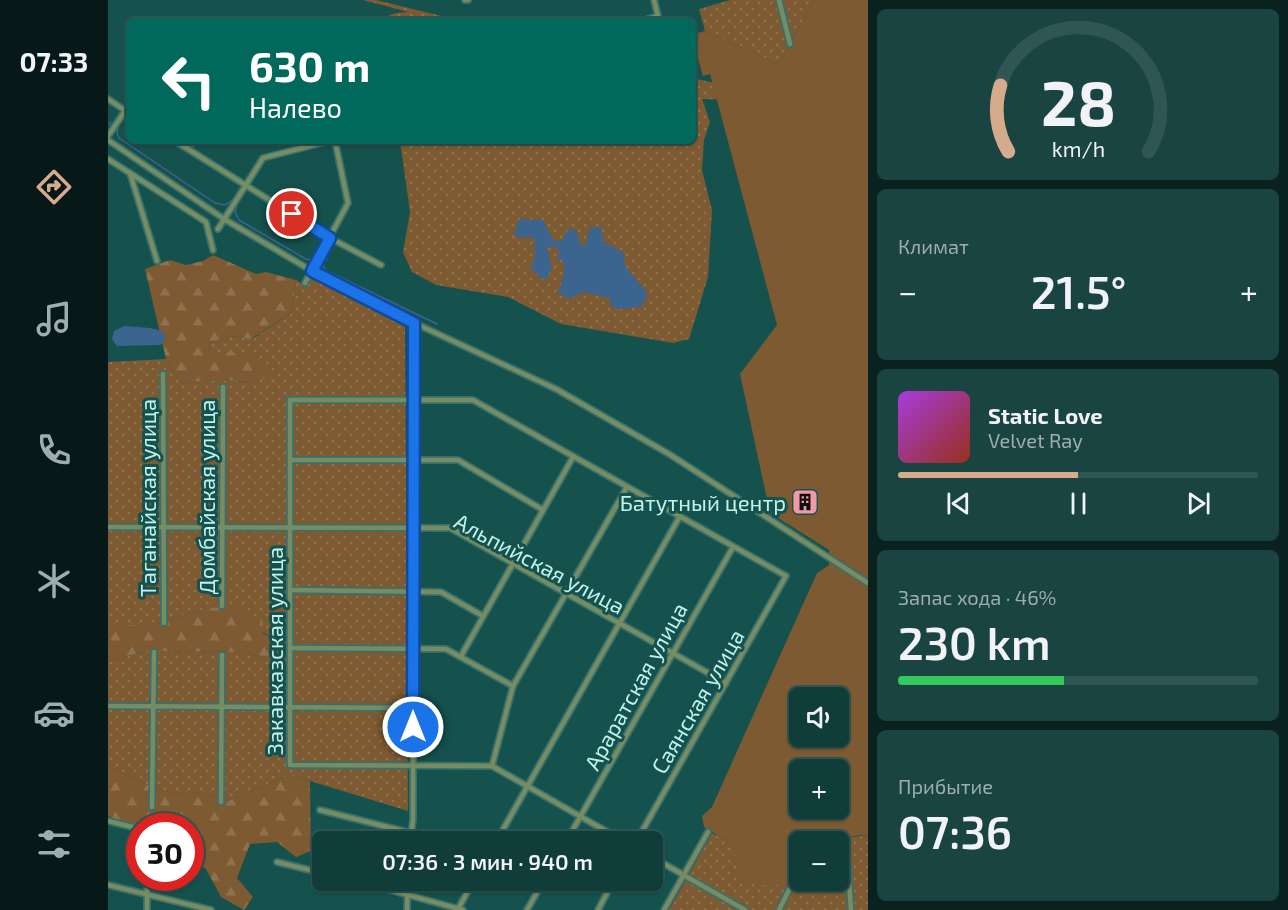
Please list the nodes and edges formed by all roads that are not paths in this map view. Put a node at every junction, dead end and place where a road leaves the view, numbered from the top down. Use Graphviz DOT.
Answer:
graph roads {
  1 [pos="654,0"];
  2 [pos="778,0"];
  3 [pos="651,18"];
  4 [pos="790,44"];
  5 [pos="108,99"];
  6 [pos="126,111"];
  7 [pos="126,113"];
  8 [pos="108,138"];
  9 [pos="180,144"];
  10 [pos="189,144"];
  11 [pos="317,144"];
  12 [pos="336,144"];
  13 [pos="183,146"];
  14 [pos="108,159"];
  15 [pos="130,173"];
  16 [pos="245,186"];
  17 [pos="224,219"];
  18 [pos="218,229"];
  19 [pos="330,238"];
  20 [pos="213,250"];
  21 [pos="157,261"];
  22 [pos="381,265"];
  23 [pos="312,271"];
  24 [pos="305,283"];
  25 [pos="414,323"];
  26 [pos="163,374"];
  27 [pos="223,387"];
  28 [pos="415,400"];
  29 [pos="573,457"];
  30 [pos="290,460"];
  31 [pos="414,460"];
  32 [pos="627,487"];
  33 [pos="543,510"];
  34 [pos="680,516"];
  35 [pos="108,527"];
  36 [pos="164,527"];
  37 [pos="222,527"];
  38 [pos="290,527"];
  39 [pos="413,527"];
  40 [pos="733,547"];
  41 [pos="513,563"];
  42 [pos="868,583"];
  43 [pos="290,590"];
  44 [pos="413,591"];
  45 [pos="566,594"];
  46 [pos="222,606"];
  47 [pos="483,616"];
  48 [pos="164,623"];
  49 [pos="619,623"];
  50 [pos="290,648"];
  51 [pos="413,649"];
  52 [pos="154,652"];
  53 [pos="672,654"];
  54 [pos="222,655"];
  55 [pos="461,657"];
  56 [pos="726,683"];
  57 [pos="513,686"];
  58 [pos="108,706"];
  59 [pos="153,706"];
  60 [pos="221,706"];
  61 [pos="290,707"];
  62 [pos="413,708"];
  63 [pos="492,766"];
  64 [pos="413,767"];
  65 [pos="527,787"];
  66 [pos="221,802"];
  67 [pos="152,807"];
  68 [pos="320,810"];
  69 [pos="580,817"];
  70 [pos="108,821"];
  71 [pos="126,826"];
  72 [pos="403,831"];
  73 [pos="411,831"];
  74 [pos="502,831"];
  75 [pos="572,831"];
  76 [pos="605,831"];
  77 [pos="642,831"];
  78 [pos="708,832"];
  79 [pos="277,862"];
  80 [pos="663,863"];
  81 [pos="312,871"];
  82 [pos="684,875"];
  83 [pos="849,881"];
  84 [pos="108,885"];
  85 [pos="789,890"];
  86 [pos="396,891"];
  87 [pos="469,891"];
  88 [pos="538,891"];
  89 [pos="608,891"];
  90 [pos="147,894"];
  91 [pos="408,894"];
  92 [pos="147,910"];
  93 [pos="211,910"];
  94 [pos="407,910"];
  95 [pos="460,910"];
  96 [pos="527,910"];
  97 [pos="598,910"];
  98 [pos="664,910"];
  99 [pos="745,910"];
  100 [pos="778,910"];
  101 [pos="851,910"];
  1 -- 3 [label="street"];
  2 -- 4 [label="street"];
  5 -- 6 [label="street"];
  7 -- 8 [label="street"];
  8 -- 17 [label="street"];
  9 -- 13 [label="street"];
  10 -- 13 [label="street"];
  11 -- 16 [label="street"];
  12 -- 19 [label="street"];
  13 -- 16 [label="street"];
  14 -- 15 [label="street"];
  15 -- 20 [label="street"];
  15 -- 21 [label="street"];
  16 -- 17 [label="street"];
  16 -- 19 [label="street"];
  17 -- 18 [label="street"];
  17 -- 23 [label="street"];
  19 -- 22 [label="street"];
  19 -- 23 [label="street"];
  23 -- 24 [label="street"];
  23 -- 25 [label="street"];
  25 -- 28 [label="street"];
  25 -- 42 [label="street"];
  26 -- 36 [label="street, Таганайская улица"];
  27 -- 37 [label="street, Домбайская улица"];
  28 -- 29 [label="street"];
  28 -- 30 [label="street, Закавказская улица"];
  28 -- 31 [label="street"];
  29 -- 32 [label="street"];
  29 -- 33 [label="street"];
  30 -- 31 [label="street"];
  30 -- 38 [label="street, Закавказская улица"];
  31 -- 33 [label="street"];
  31 -- 39 [label="street"];
  32 -- 34 [label="street"];
  32 -- 45 [label="street"];
  33 -- 41 [label="street"];
  34 -- 40 [label="street"];
  34 -- 49 [label="street"];
  35 -- 36 [label="street, Альпийская улица"];
  36 -- 37 [label="street, Альпийская улица"];
  36 -- 48 [label="street, Таганайская улица"];
  37 -- 38 [label="street, Альпийская улица"];
  37 -- 46 [label="street, Домбайская улица"];
  38 -- 39 [label="street, Альпийская улица"];
  38 -- 43 [label="street, Закавказская улица"];
  39 -- 41 [label="street, Альпийская улица"];
  39 -- 44 [label="street"];
  40 -- 53 [label="street, Араратская улица"];
  40 -- 56 [label="street, Саянская улица"];
  41 -- 45 [label="street, Альпийская улица"];
  41 -- 47 [label="street"];
  43 -- 44 [label="street"];
  43 -- 50 [label="street, Закавказская улица"];
  44 -- 47 [label="street"];
  44 -- 51 [label="street"];
  45 -- 49 [label="street, Альпийская улица"];
  45 -- 57 [label="street"];
  47 -- 55 [label="street"];
  49 -- 53 [label="street, Альпийская улица"];
  49 -- 65 [label="street"];
  50 -- 51 [label="street"];
  50 -- 61 [label="street, Закавказская улица"];
  51 -- 55 [label="street"];
  51 -- 62 [label="street"];
  52 -- 59 [label="street"];
  53 -- 56 [label="street, Альпийская улица"];
  53 -- 69 [label="street, Араратская улица"];
  54 -- 60 [label="street"];
  55 -- 57 [label="street"];
  56 -- 77 [label="street, Саянская улица"];
  57 -- 63 [label="street"];
  58 -- 59 [label="street"];
  59 -- 60 [label="street"];
  59 -- 67 [label="street"];
  60 -- 61 [label="street"];
  60 -- 66 [label="street"];
  61 -- 62 [label="street"];
  61 -- 64 [label="street, Закавказская улица"];
  62 -- 64 [label="street"];
  63 -- 64 [label="street, Закавказская улица"];
  63 -- 65 [label="street"];
  64 -- 73 [label="street"];
  65 -- 69 [label="street"];
  65 -- 74 [label="street"];
  68 -- 72 [label="street"];
  69 -- 75 [label="street, Араратская улица"];
  69 -- 76 [label="street"];
  70 -- 71 [label="street"];
  78 -- 82 [label="street"];
  79 -- 81 [label="street"];
  80 -- 82 [label="street"];
  82 -- 98 [label="street"];
  82 -- 99 [label="street"];
  83 -- 101 [label="street"];
  84 -- 90 [label="street"];
  85 -- 100 [label="street"];
  86 -- 91 [label="street"];
  87 -- 95 [label="street"];
  88 -- 96 [label="street"];
  89 -- 97 [label="street"];
  90 -- 92 [label="street"];
  90 -- 93 [label="street"];
  91 -- 94 [label="street"];
  91 -- 95 [label="street"];
}
